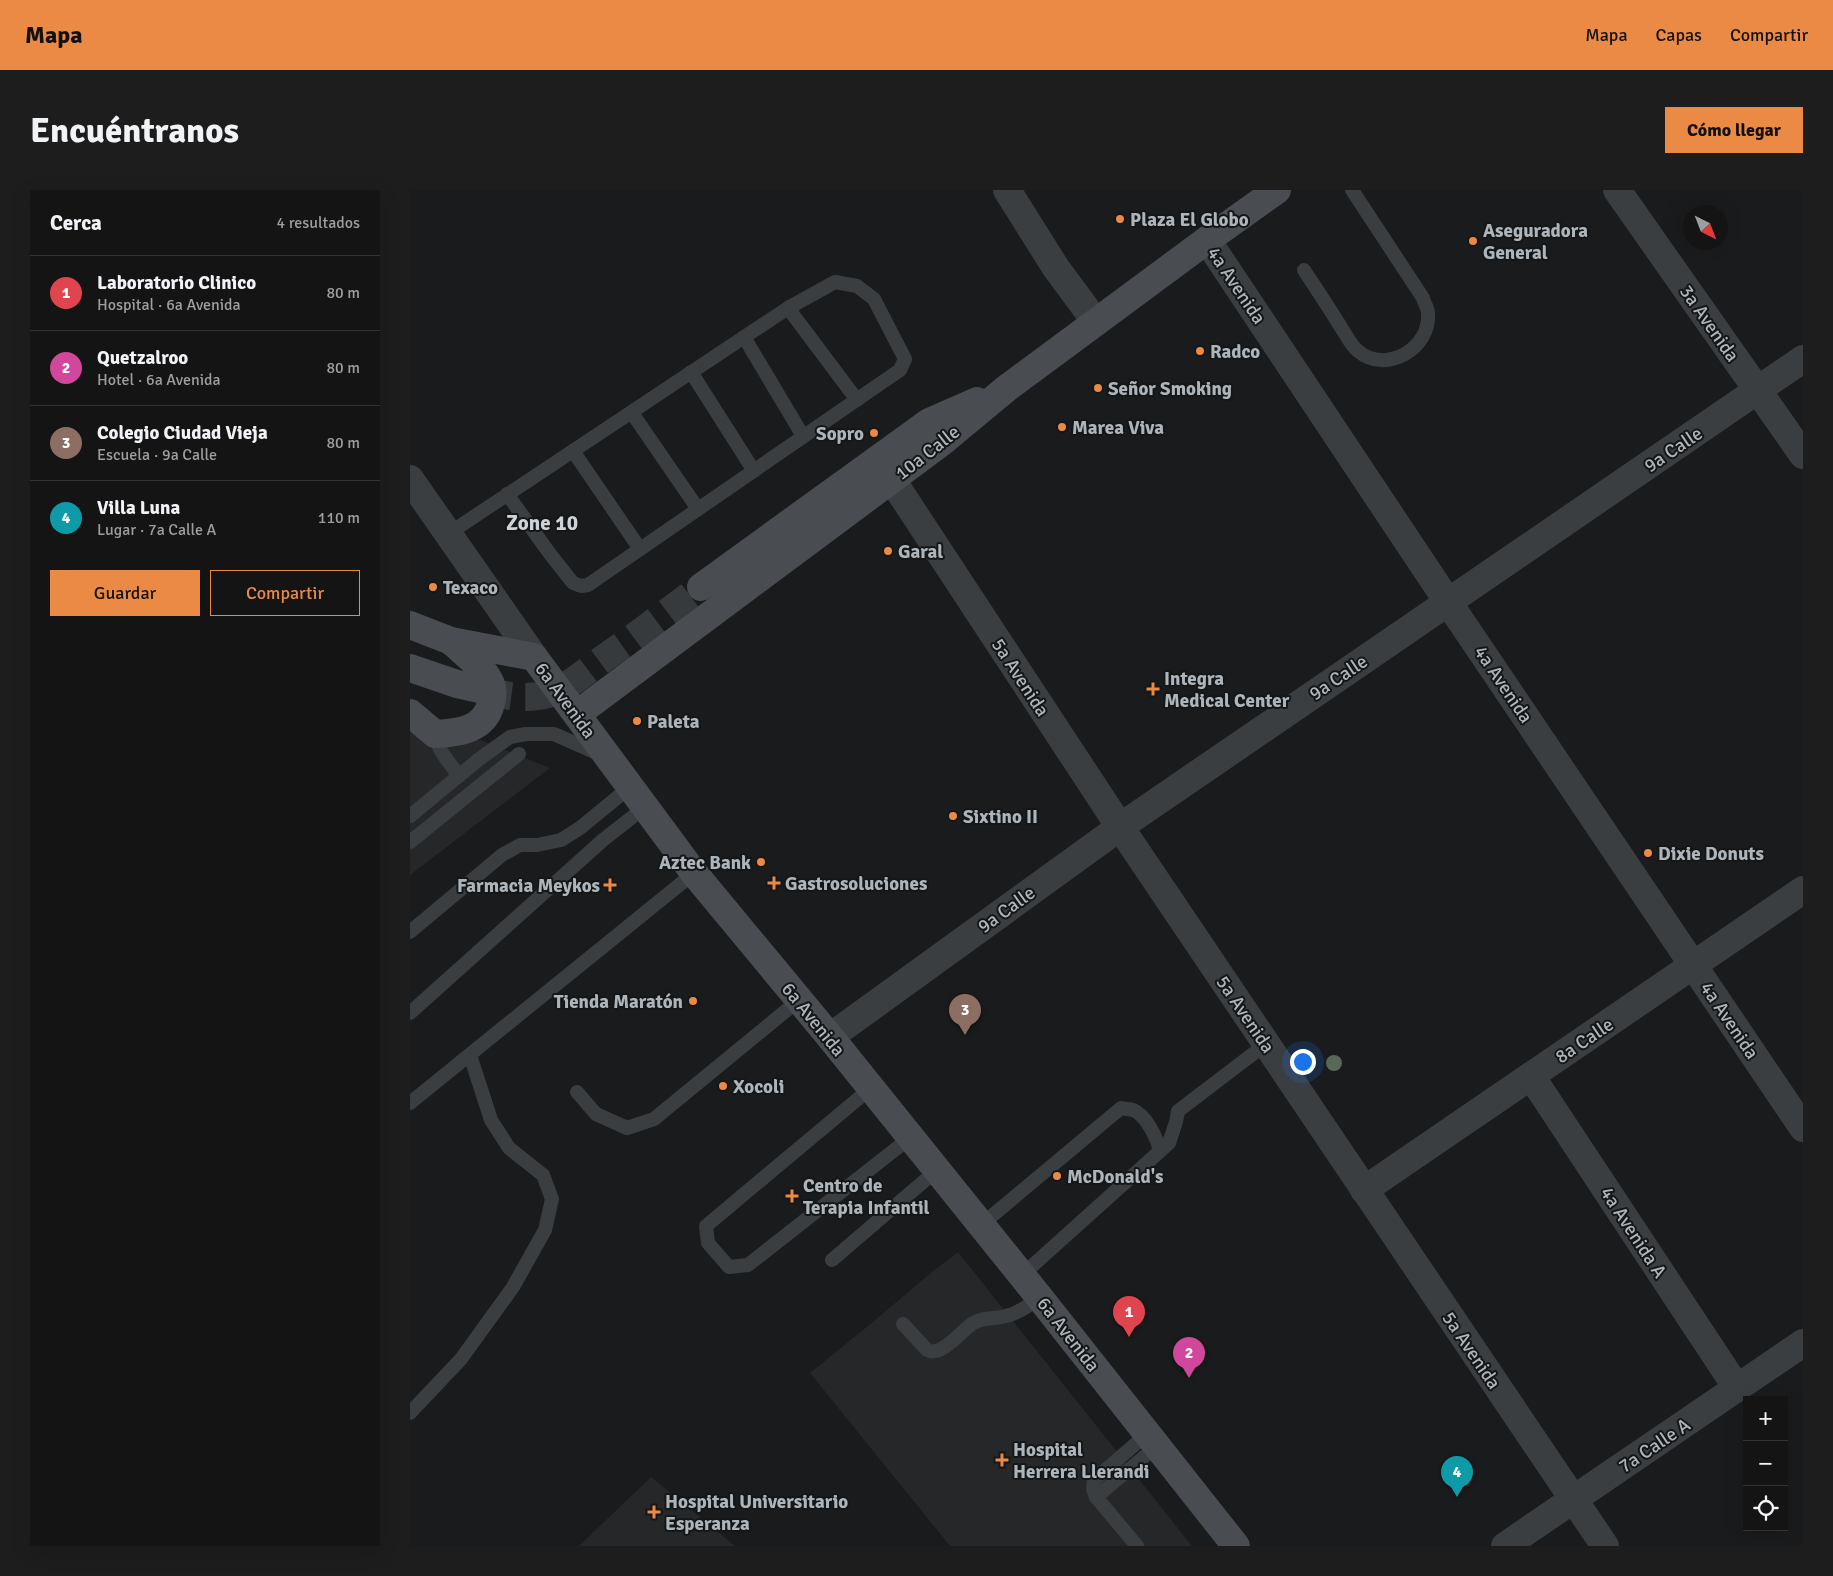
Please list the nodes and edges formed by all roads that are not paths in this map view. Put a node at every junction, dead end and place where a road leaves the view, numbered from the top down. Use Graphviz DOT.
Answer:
graph roads {
  1 [pos="1007,190"];
  2 [pos="1278,190"];
  3 [pos="1352,190"];
  4 [pos="1617,190"];
  5 [pos="1207,240"];
  6 [pos="1304,270"];
  7 [pos="788,308"];
  8 [pos="1096,322"];
  9 [pos="744,337"];
  10 [pos="1803,360"];
  11 [pos="691,372"];
  12 [pos="1007,388"];
  13 [pos="1758,391"];
  14 [pos="857,400"];
  15 [pos="632,413"];
  16 [pos="803,436"];
  17 [pos="573,451"];
  18 [pos="1803,455"];
  19 [pos="754,471"];
  20 [pos="410,479"];
  21 [pos="892,480"];
  22 [pos="507,494"];
  23 [pos="698,509"];
  24 [pos="448,534"];
  25 [pos="640,550"];
  26 [pos="702,587"];
  27 [pos="1448,602"];
  28 [pos="410,625"];
  29 [pos="451,641"];
  30 [pos="534,657"];
  31 [pos="410,668"];
  32 [pos="484,690"];
  33 [pos="410,714"];
  34 [pos="576,714"];
  35 [pos="435,734"];
  36 [pos="519,754"];
  37 [pos="609,758"];
  38 [pos="459,776"];
  39 [pos="638,797"];
  40 [pos="410,816"];
  41 [pos="1120,827"];
  42 [pos="410,842"];
  43 [pos="694,873"];
  44 [pos="1803,890"];
  45 [pos="410,932"];
  46 [pos="1693,965"];
  47 [pos="799,1000"];
  48 [pos="410,1013"];
  49 [pos="830,1037"];
  50 [pos="1266,1044"];
  51 [pos="470,1055"];
  52 [pos="1531,1076"];
  53 [pos="871,1088"];
  54 [pos="577,1092"];
  55 [pos="410,1103"];
  56 [pos="1803,1128"];
  57 [pos="911,1137"];
  58 [pos="1160,1151"];
  59 [pos="937,1170"];
  60 [pos="1364,1190"];
  61 [pos="981,1225"];
  62 [pos="832,1260"];
  63 [pos="1022,1275"];
  64 [pos="1040,1298"];
  65 [pos="903,1324"];
  66 [pos="1803,1343"];
  67 [pos="1737,1388"];
  68 [pos="410,1413"];
  69 [pos="1152,1440"];
  70 [pos="1573,1500"];
  71 [pos="1137,1546"];
  72 [pos="1236,1546"];
  73 [pos="1505,1546"];
  74 [pos="1605,1546"];
  1 -- 8 [label="street"];
  2 -- 5 [label="main road, 10a Calle"];
  3 -- 6 [label="lane"];
  4 -- 13 [label="street, 3a Avenida"];
  5 -- 8 [label="main road, 10a Calle"];
  5 -- 27 [label="street, 4a Avenida"];
  7 -- 9 [label="lane"];
  7 -- 14 [label="lane"];
  7 -- 14 [label="lane"];
  8 -- 12 [label="main road, 10a Calle"];
  9 -- 11 [label="lane"];
  9 -- 16 [label="lane"];
  10 -- 13 [label="street, 9a Calle"];
  11 -- 15 [label="lane"];
  11 -- 19 [label="lane"];
  12 -- 21 [label="main road, 10a Calle"];
  12 -- 26 [label="main road"];
  13 -- 18 [label="street, 3a Avenida"];
  13 -- 27 [label="street, 9a Calle"];
  14 -- 16 [label="lane"];
  15 -- 17 [label="lane"];
  15 -- 23 [label="lane"];
  16 -- 19 [label="lane"];
  17 -- 22 [label="lane"];
  17 -- 25 [label="lane"];
  19 -- 23 [label="lane"];
  20 -- 24 [label="street, 6a Avenida"];
  21 -- 34 [label="main road, 10a Calle"];
  21 -- 41 [label="street, 5a Avenida"];
  22 -- 24 [label="lane"];
  22 -- 25 [label="lane"];
  23 -- 25 [label="lane"];
  24 -- 30 [label="street, 6a Avenida"];
  27 -- 41 [label="street, 9a Calle"];
  27 -- 46 [label="street, 4a Avenida"];
  28 -- 29 [label="main road"];
  29 -- 30 [label="main road"];
  29 -- 35 [label="main road"];
  30 -- 34 [label="main road, 6a Avenida"];
  31 -- 32 [label="main road"];
  33 -- 35 [label="main road"];
  34 -- 37 [label="main road, 6a Avenida"];
  35 -- 38 [label="lane"];
  36 -- 42 [label="lane"];
  37 -- 38 [label="lane"];
  37 -- 39 [label="main road, 6a Avenida"];
  38 -- 40 [label="lane"];
  39 -- 43 [label="main road, 6a Avenida"];
  39 -- 45 [label="lane"];
  39 -- 48 [label="lane"];
  41 -- 49 [label="street, 9a Calle"];
  41 -- 50 [label="street, 5a Avenida"];
  43 -- 47 [label="main road, 6a Avenida"];
  43 -- 51 [label="lane"];
  44 -- 46 [label="street, 8a Calle"];
  46 -- 52 [label="street, 8a Calle"];
  46 -- 56 [label="street, 4a Avenida"];
  47 -- 49 [label="main road, 6a Avenida"];
  47 -- 54 [label="lane"];
  49 -- 53 [label="main road, 6a Avenida"];
  50 -- 58 [label="lane"];
  50 -- 60 [label="street, 5a Avenida"];
  51 -- 55 [label="lane"];
  51 -- 68 [label="lane"];
  52 -- 60 [label="street, 8a Calle"];
  52 -- 67 [label="street, 4a Avenida A"];
  53 -- 57 [label="main road, 6a Avenida"];
  53 -- 57 [label="lane"];
  57 -- 59 [label="main road, 6a Avenida"];
  58 -- 61 [label="lane"];
  58 -- 63 [label="lane"];
  59 -- 61 [label="main road, 6a Avenida"];
  59 -- 62 [label="lane"];
  60 -- 70 [label="street, 5a Avenida"];
  61 -- 63 [label="main road, 6a Avenida"];
  63 -- 64 [label="main road, 6a Avenida"];
  64 -- 65 [label="lane"];
  64 -- 69 [label="main road, 6a Avenida"];
  66 -- 67 [label="street, 7a Calle A"];
  67 -- 70 [label="street, 7a Calle A"];
  69 -- 71 [label="lane"];
  69 -- 72 [label="main road, 6a Avenida"];
  70 -- 73 [label="street, 7a Calle A"];
  70 -- 74 [label="street, 5a Avenida"];
}
